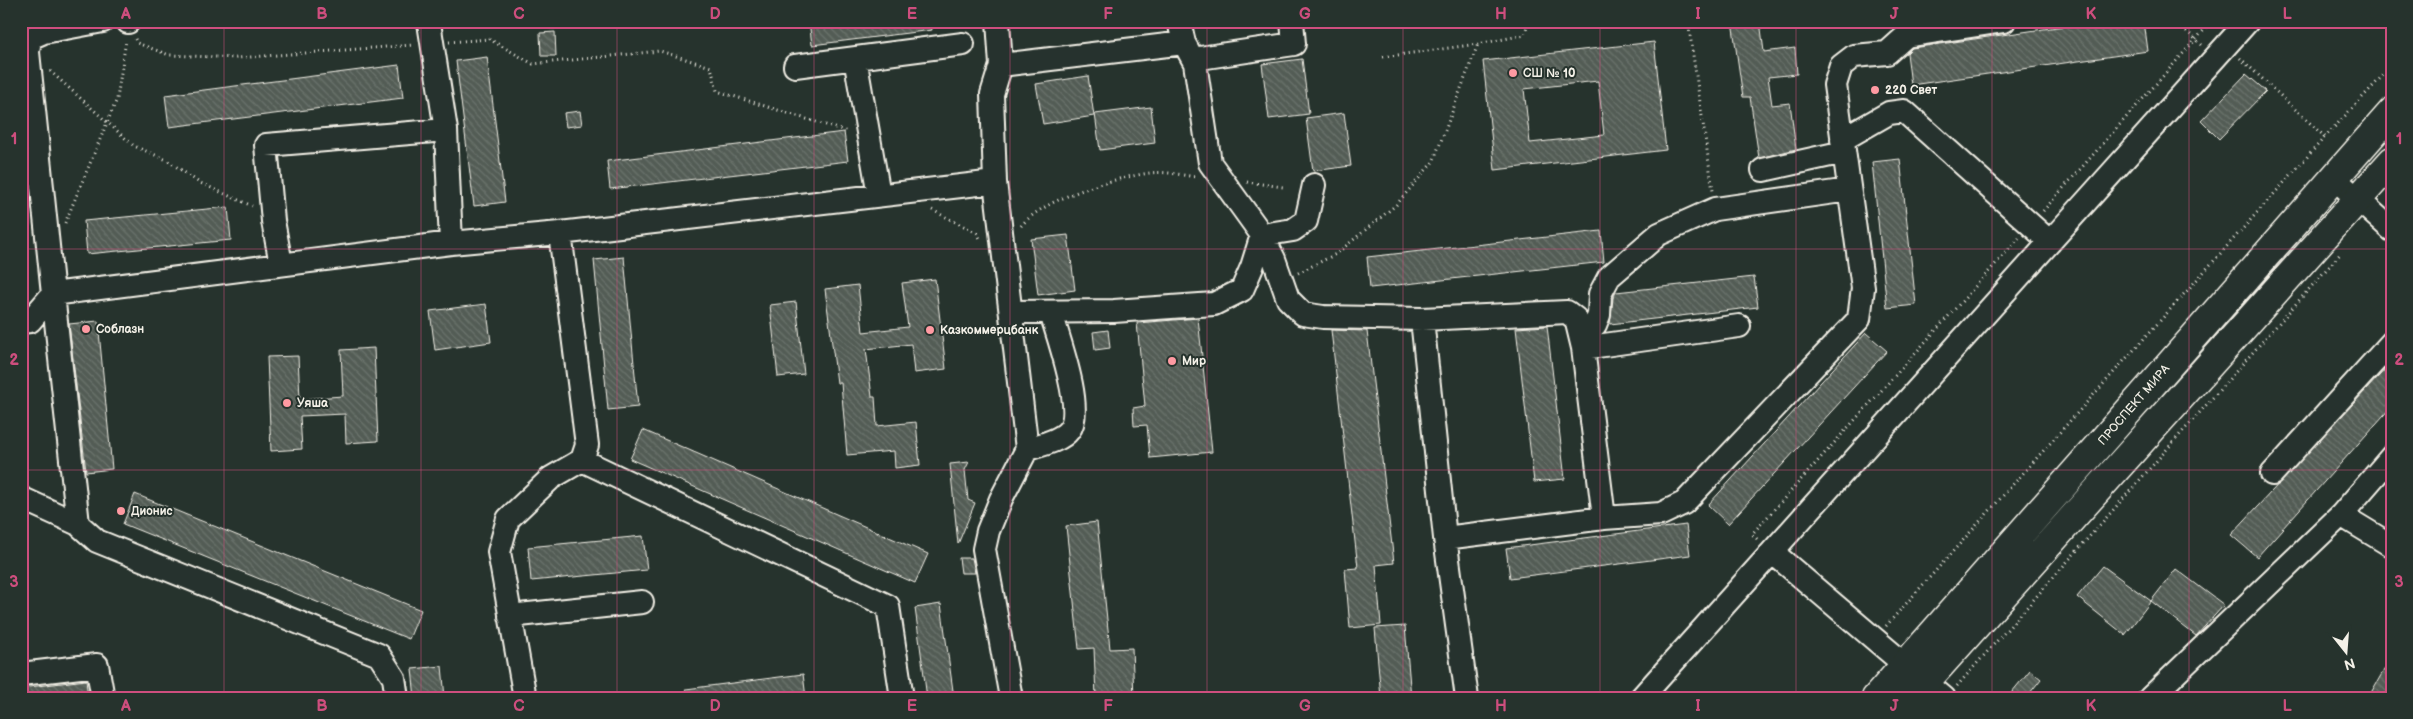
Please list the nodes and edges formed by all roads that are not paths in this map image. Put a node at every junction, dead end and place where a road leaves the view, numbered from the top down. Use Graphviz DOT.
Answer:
graph roads {
  1 [pos="103,21"];
  2 [pos="998,21"];
  3 [pos="1179,21"];
  4 [pos="1292,21"];
  5 [pos="2004,21"];
  6 [pos="2248,21"];
  7 [pos="1976,23"];
  8 [pos="431,33"];
  9 [pos="963,44"];
  10 [pos="1189,51"];
  11 [pos="855,58"];
  12 [pos="1001,65"];
  13 [pos="796,66"];
  14 [pos="2392,112"];
  15 [pos="446,130"];
  16 [pos="1843,146"];
  17 [pos="2392,161"];
  18 [pos="1763,170"];
  19 [pos="2334,178"];
  20 [pos="995,182"];
  21 [pos="1314,185"];
  22 [pos="1849,190"];
  23 [pos="879,195"];
  24 [pos="2357,199"];
  25 [pos="2392,230"];
  26 [pos="560,233"];
  27 [pos="1262,235"];
  28 [pos="2050,242"];
  29 [pos="451,244"];
  30 [pos="281,264"];
  31 [pos="53,294"];
  32 [pos="1011,312"];
  33 [pos="1051,313"];
  34 [pos="1422,319"];
  35 [pos="21,322"];
  36 [pos="1739,326"];
  37 [pos="1581,341"];
  38 [pos="2392,342"];
  39 [pos="1027,449"];
  40 [pos="2392,456"];
  41 [pos="582,460"];
  42 [pos="2272,474"];
  43 [pos="21,498"];
  44 [pos="2341,515"];
  45 [pos="1604,518"];
  46 [pos="78,524"];
  47 [pos="1445,538"];
  48 [pos="2392,546"];
  49 [pos="1772,552"];
  50 [pos="642,602"];
  51 [pos="510,616"];
  52 [pos="1905,665"];
  53 [pos="21,674"];
  54 [pos="1933,692"];
  55 [pos="103,698"];
  56 [pos="397,698"];
  57 [pos="524,698"];
  58 [pos="902,698"];
  59 [pos="1011,698"];
  60 [pos="1468,698"];
  61 [pos="1641,698"];
  62 [pos="1876,698"];
  63 [pos="2150,698"];
  1 -- 31 [label="street"];
  2 -- 12 [label="street"];
  3 -- 10 [label="street"];
  4 -- 10 [label="street"];
  5 -- 7 [label="street"];
  6 -- 28 [label="street"];
  7 -- 16 [label="street"];
  8 -- 15 [label="street"];
  9 -- 11 [label="street"];
  10 -- 12 [label="street"];
  10 -- 27 [label="street"];
  11 -- 13 [label="street"];
  11 -- 23 [label="street"];
  12 -- 20 [label="street"];
  14 -- 19 [label="main road, ПРОСПЕКТ МИРА"];
  15 -- 29 [label="street"];
  15 -- 30 [label="street"];
  16 -- 18 [label="street"];
  16 -- 22 [label="street"];
  16 -- 28 [label="street"];
  17 -- 24 [label="main road"];
  19 -- 24 [label="street"];
  19 -- 52 [label="main road, ПРОСПЕКТ МИРА"];
  20 -- 23 [label="street"];
  20 -- 32 [label="street"];
  21 -- 27 [label="street"];
  22 -- 37 [label="street"];
  22 -- 45 [label="street"];
  23 -- 26 [label="street"];
  24 -- 25 [label="street"];
  24 -- 54 [label="main road"];
  26 -- 29 [label="street"];
  26 -- 41 [label="street"];
  27 -- 33 [label="street"];
  27 -- 34 [label="street"];
  28 -- 49 [label="street"];
  29 -- 30 [label="street"];
  30 -- 31 [label="street"];
  31 -- 35 [label="street"];
  31 -- 46 [label="street"];
  32 -- 33 [label="street"];
  32 -- 39 [label="street"];
  33 -- 39 [label="street"];
  34 -- 37 [label="street"];
  34 -- 47 [label="street"];
  36 -- 37 [label="street"];
  37 -- 45 [label="street"];
  38 -- 42 [label="street"];
  39 -- 59 [label="street"];
  40 -- 44 [label="street"];
  41 -- 51 [label="street"];
  41 -- 58 [label="street"];
  43 -- 46 [label="street"];
  44 -- 48 [label="street"];
  44 -- 63 [label="street"];
  45 -- 47 [label="street"];
  46 -- 56 [label="street"];
  47 -- 60 [label="street"];
  49 -- 52 [label="street"];
  49 -- 61 [label="street"];
  50 -- 51 [label="street"];
  51 -- 57 [label="street"];
  52 -- 54 [label="street"];
  52 -- 62 [label="main road, ПРОСПЕКТ МИРА"];
  53 -- 55 [label="street"];
}
